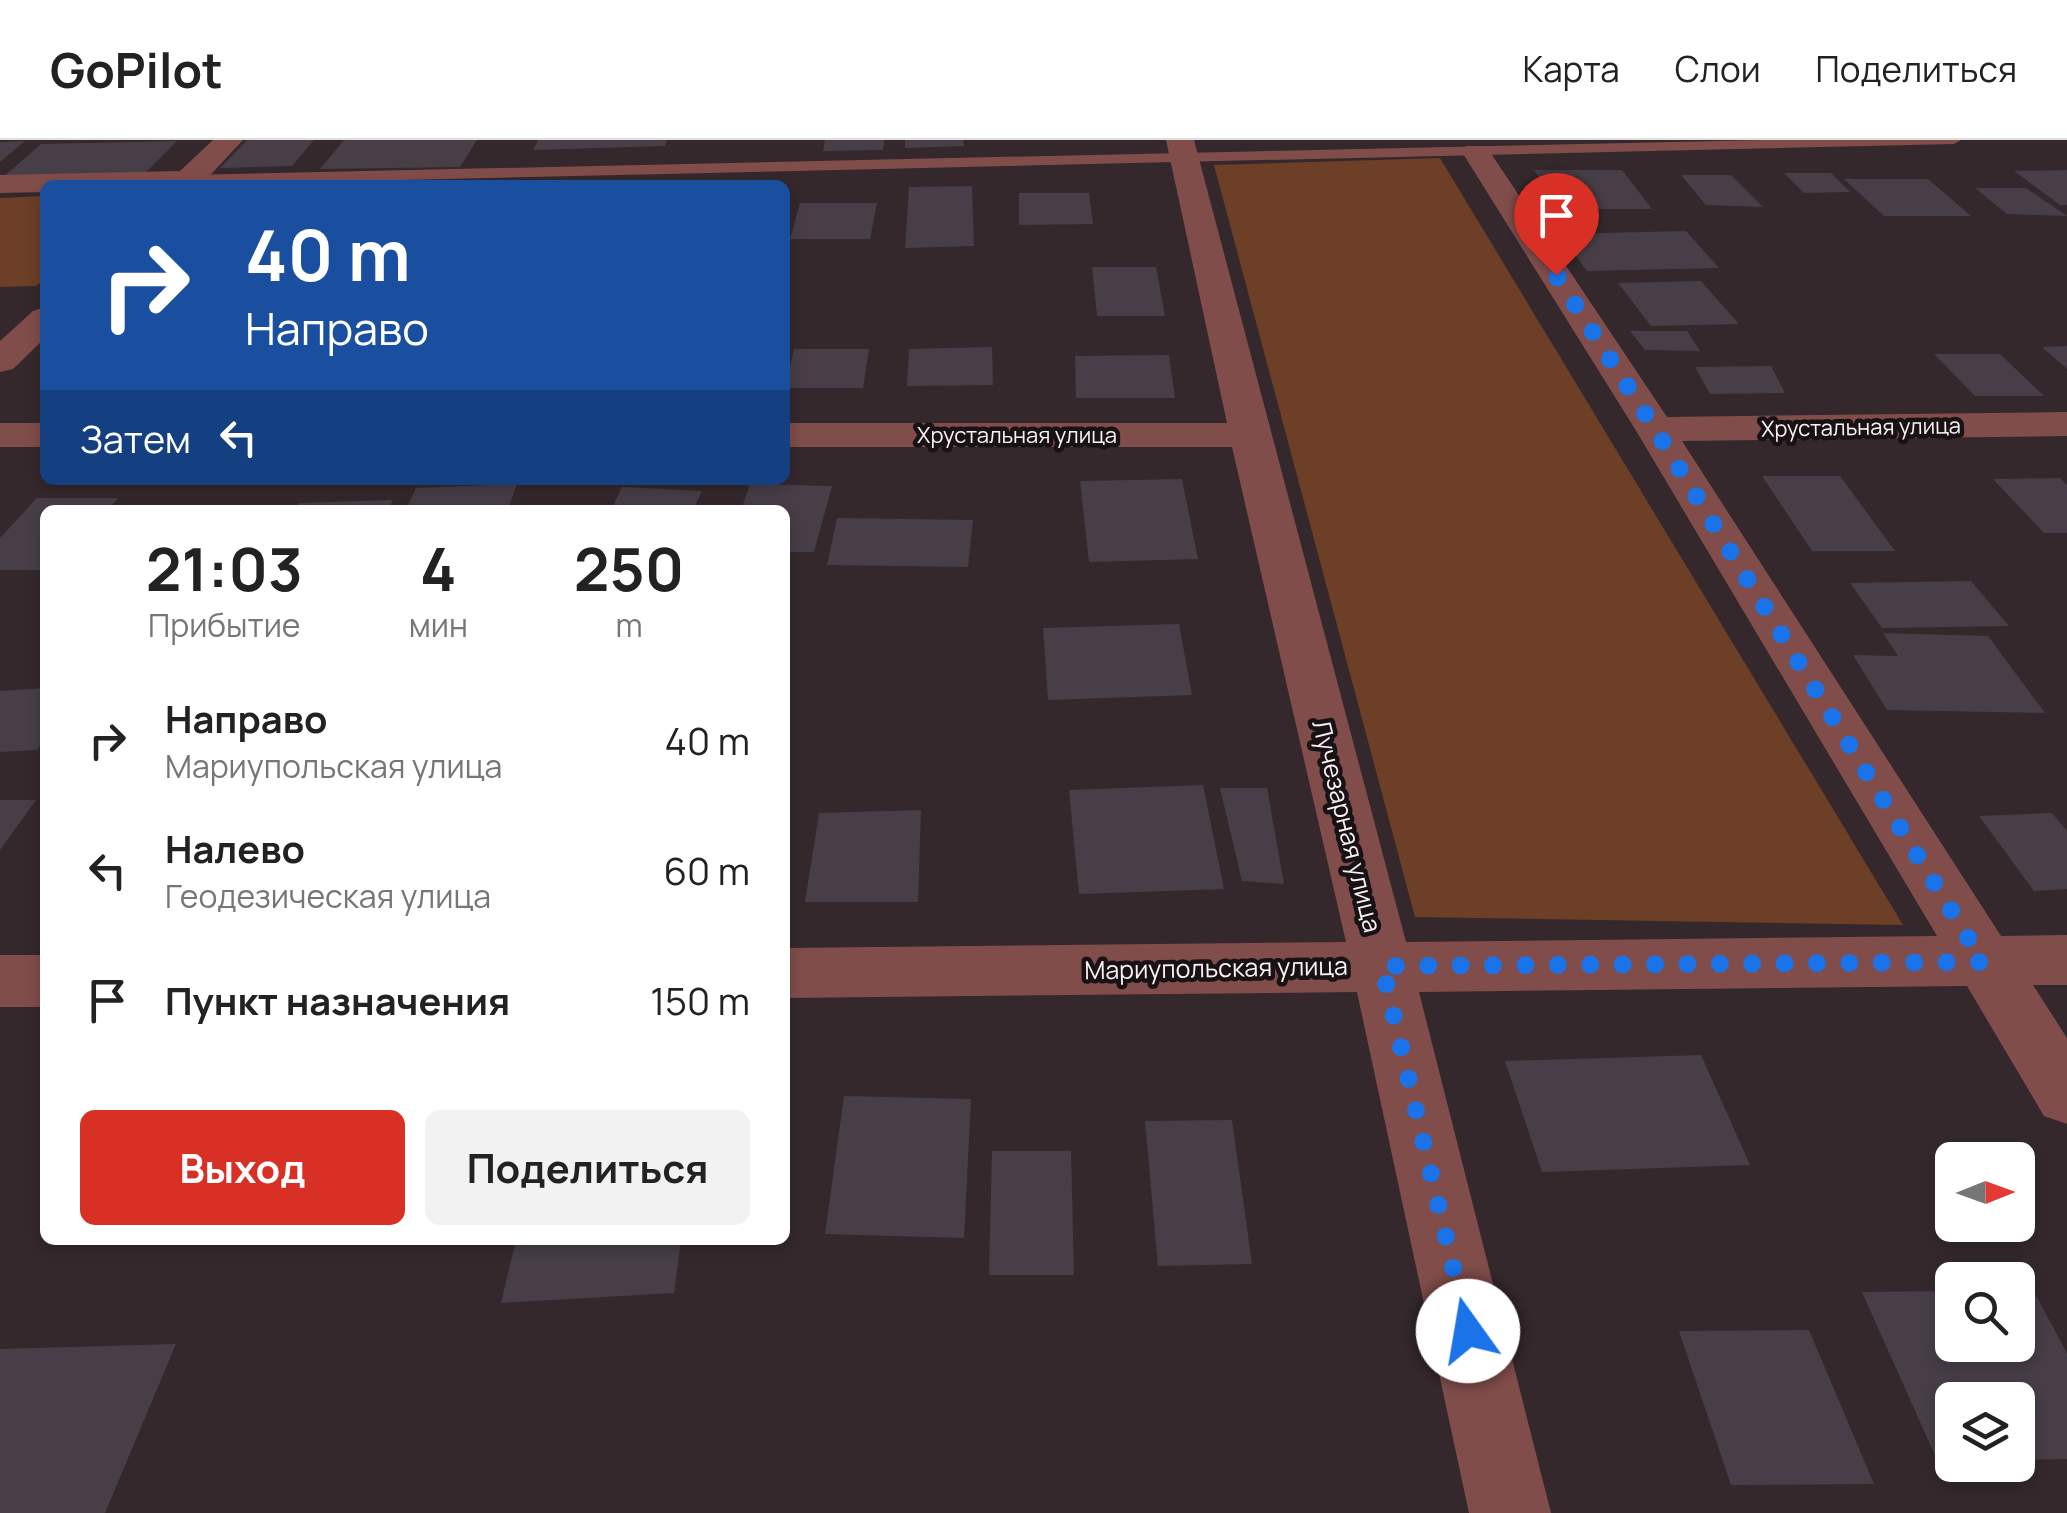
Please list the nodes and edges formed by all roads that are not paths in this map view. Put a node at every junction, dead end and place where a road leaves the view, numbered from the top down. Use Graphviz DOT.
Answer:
graph roads {
  1 [pos="229,140"];
  2 [pos="1954,140"];
  3 [pos="1182,149"];
  4 [pos="1476,152"];
  5 [pos="188,180"];
  6 [pos="246,180"];
  7 [pos="0,184"];
  8 [pos="40,184"];
  9 [pos="40,323"];
  10 [pos="0,361"];
  11 [pos="2067,424"];
  12 [pos="1655,429"];
  13 [pos="0,434"];
  14 [pos="40,435"];
  15 [pos="790,435"];
  16 [pos="1249,435"];
  17 [pos="2067,960"];
  18 [pos="1983,962"];
  19 [pos="1382,966"];
  20 [pos="790,972"];
  21 [pos="0,981"];
  22 [pos="40,981"];
  23 [pos="2067,1095"];
  24 [pos="1510,1513"];
  1 -- 5 [label="street"];
  2 -- 4 [label="lane"];
  3 -- 4 [label="lane"];
  3 -- 6 [label="lane"];
  3 -- 16 [label="street, Лучезарная улица"];
  4 -- 12 [label="street"];
  7 -- 8 [label="street"];
  9 -- 10 [label="street"];
  11 -- 12 [label="street, Хрустальная улица"];
  12 -- 18 [label="street"];
  13 -- 14 [label="street"];
  15 -- 16 [label="street, Хрустальная улица"];
  16 -- 19 [label="street, Лучезарная улица"];
  17 -- 18 [label="street, Мариупольская улица"];
  18 -- 19 [label="street, Мариупольская улица"];
  18 -- 23 [label="street"];
  19 -- 20 [label="street, Мариупольская улица"];
  19 -- 24 [label="street, Лучезарная улица"];
  21 -- 22 [label="street"];
}
